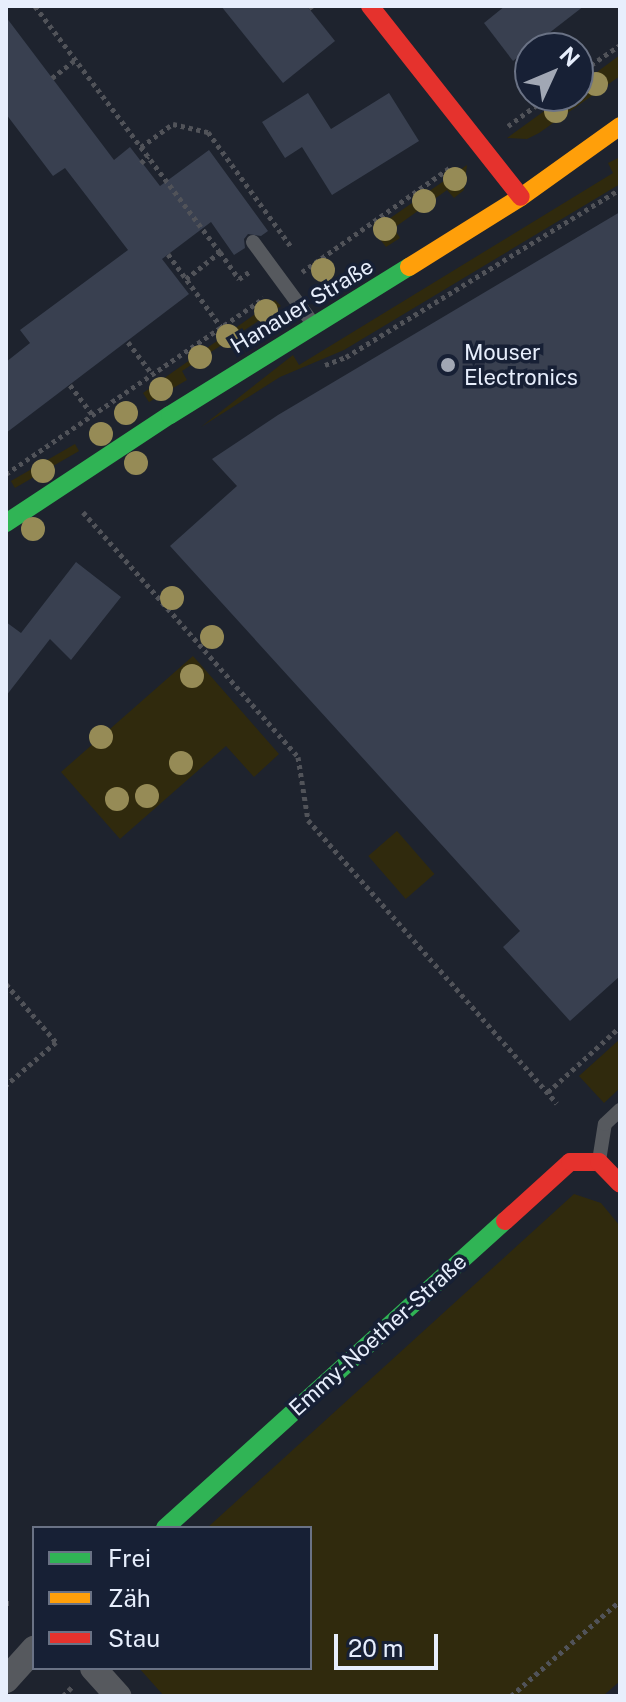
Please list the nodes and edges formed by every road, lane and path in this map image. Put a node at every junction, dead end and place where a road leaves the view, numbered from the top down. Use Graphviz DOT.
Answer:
graph roads {
  1 [pos="35,6"];
  2 [pos="370,6"];
  3 [pos="620,45"];
  4 [pos="75,60"];
  5 [pos="594,63"];
  6 [pos="52,78"];
  7 [pos="620,126"];
  8 [pos="141,147"];
  9 [pos="148,156"];
  10 [pos="141,163"];
  11 [pos="521,197"];
  12 [pos="253,242"];
  13 [pos="220,252"];
  14 [pos="168,254"];
  15 [pos="265,259"];
  16 [pos="307,268"];
  17 [pos="186,279"];
  18 [pos="314,325"];
  19 [pos="221,327"];
  20 [pos="128,342"];
  21 [pos="152,374"];
  22 [pos="70,385"];
  23 [pos="93,415"];
  24 [pos="80,509"];
  25 [pos="6,523"];
  26 [pos="6,984"];
  27 [pos="620,1027"];
  28 [pos="6,1085"];
  29 [pos="548,1092"];
  30 [pos="557,1103"];
  31 [pos="620,1110"];
  32 [pos="599,1162"];
  33 [pos="620,1184"];
  34 [pos="167,1526"];
  35 [pos="620,1601"];
  36 [pos="32,1651"];
  37 [pos="95,1670"];
  38 [pos="6,1680"];
  39 [pos="118,1696"];
  40 [pos="511,1696"];
  1 -- 4 [label="path"];
  2 -- 11 [label="street"];
  3 -- 5 [label="path"];
  4 -- 6 [label="path"];
  4 -- 8 [label="path"];
  7 -- 11 [label="street, Hanauer Straße"];
  8 -- 9 [label="path"];
  8 -- 16 [label="path"];
  9 -- 10 [label="path"];
  9 -- 13 [label="path"];
  11 -- 18 [label="street, Hanauer Straße"];
  12 -- 15 [label="lane"];
  13 -- 15 [label="path"];
  13 -- 17 [label="path"];
  14 -- 17 [label="path"];
  15 -- 18 [label="lane"];
  17 -- 19 [label="path"];
  18 -- 25 [label="street, Hanauer Straße"];
  20 -- 21 [label="path"];
  22 -- 23 [label="path"];
  24 -- 29 [label="path"];
  26 -- 28 [label="path"];
  27 -- 29 [label="path"];
  29 -- 30 [label="path"];
  31 -- 32 [label="lane"];
  32 -- 33 [label="street"];
  32 -- 34 [label="street, Emmy-Noether-Straße"];
  35 -- 40 [label="path"];
  36 -- 38 [label="street"];
  37 -- 39 [label="street"];
}
